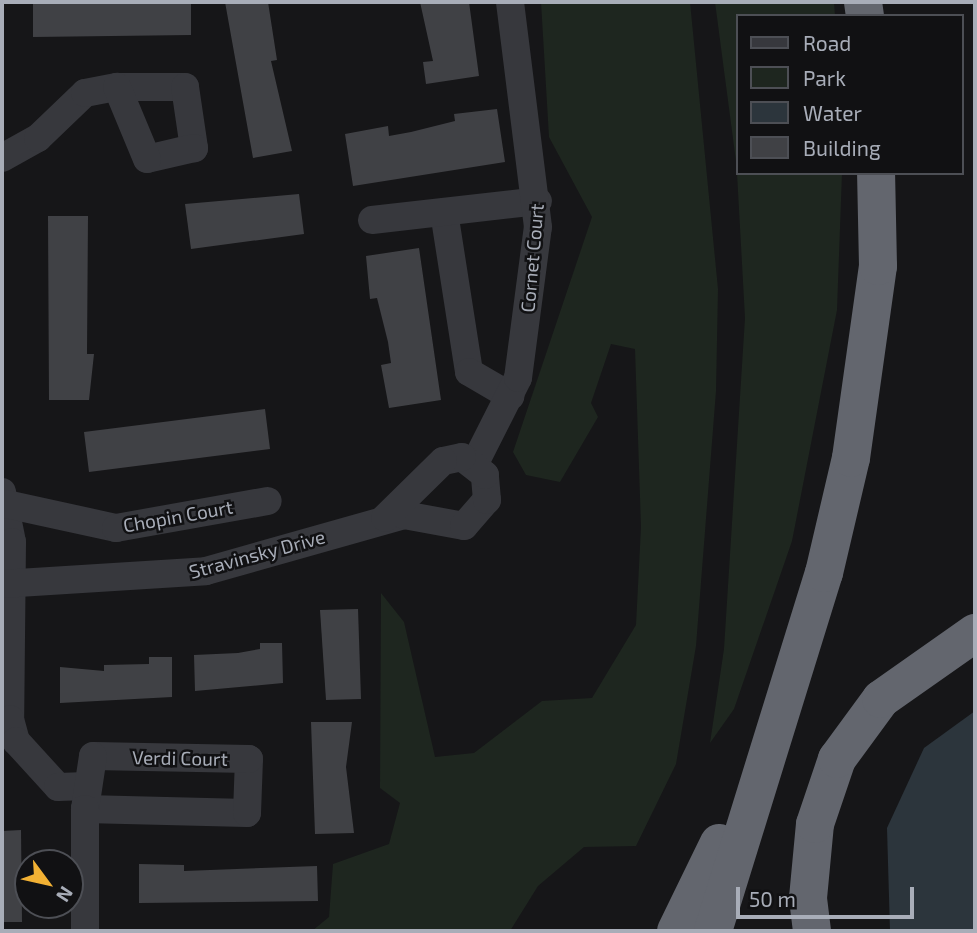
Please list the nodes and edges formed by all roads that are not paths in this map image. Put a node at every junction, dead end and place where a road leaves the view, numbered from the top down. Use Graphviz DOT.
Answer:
graph roads {
  1 [pos="510,2"];
  2 [pos="117,87"];
  3 [pos="2,158"];
  4 [pos="876,175"];
  5 [pos="538,201"];
  6 [pos="444,212"];
  7 [pos="372,220"];
  8 [pos="510,396"];
  9 [pos="475,463"];
  10 [pos="4,498"];
  11 [pos="268,500"];
  12 [pos="384,518"];
  13 [pos="6,584"];
  14 [pos="975,633"];
  15 [pos="802,645"];
  16 [pos="86,798"];
  17 [pos="85,931"];
  18 [pos="676,931"];
  19 [pos="713,931"];
  20 [pos="812,931"];
  1 -- 5 [label="street, Cornet Court"];
  2 -- 3 [label="street"];
  4 -- 15 [label="highway"];
  5 -- 6 [label="street"];
  5 -- 8 [label="street, Cornet Court"];
  6 -- 7 [label="street"];
  6 -- 8 [label="street"];
  8 -- 9 [label="street, Cornet Court"];
  9 -- 12 [label="street"];
  9 -- 12 [label="street, Stravinsky Drive"];
  10 -- 11 [label="street, Chopin Court"];
  10 -- 13 [label="street"];
  12 -- 13 [label="street, Stravinsky Drive"];
  13 -- 16 [label="street"];
  14 -- 20 [label="highway"];
  15 -- 18 [label="highway"];
  15 -- 19 [label="highway"];
  16 -- 16 [label="street, Verdi Court"];
  16 -- 17 [label="street"];
}
